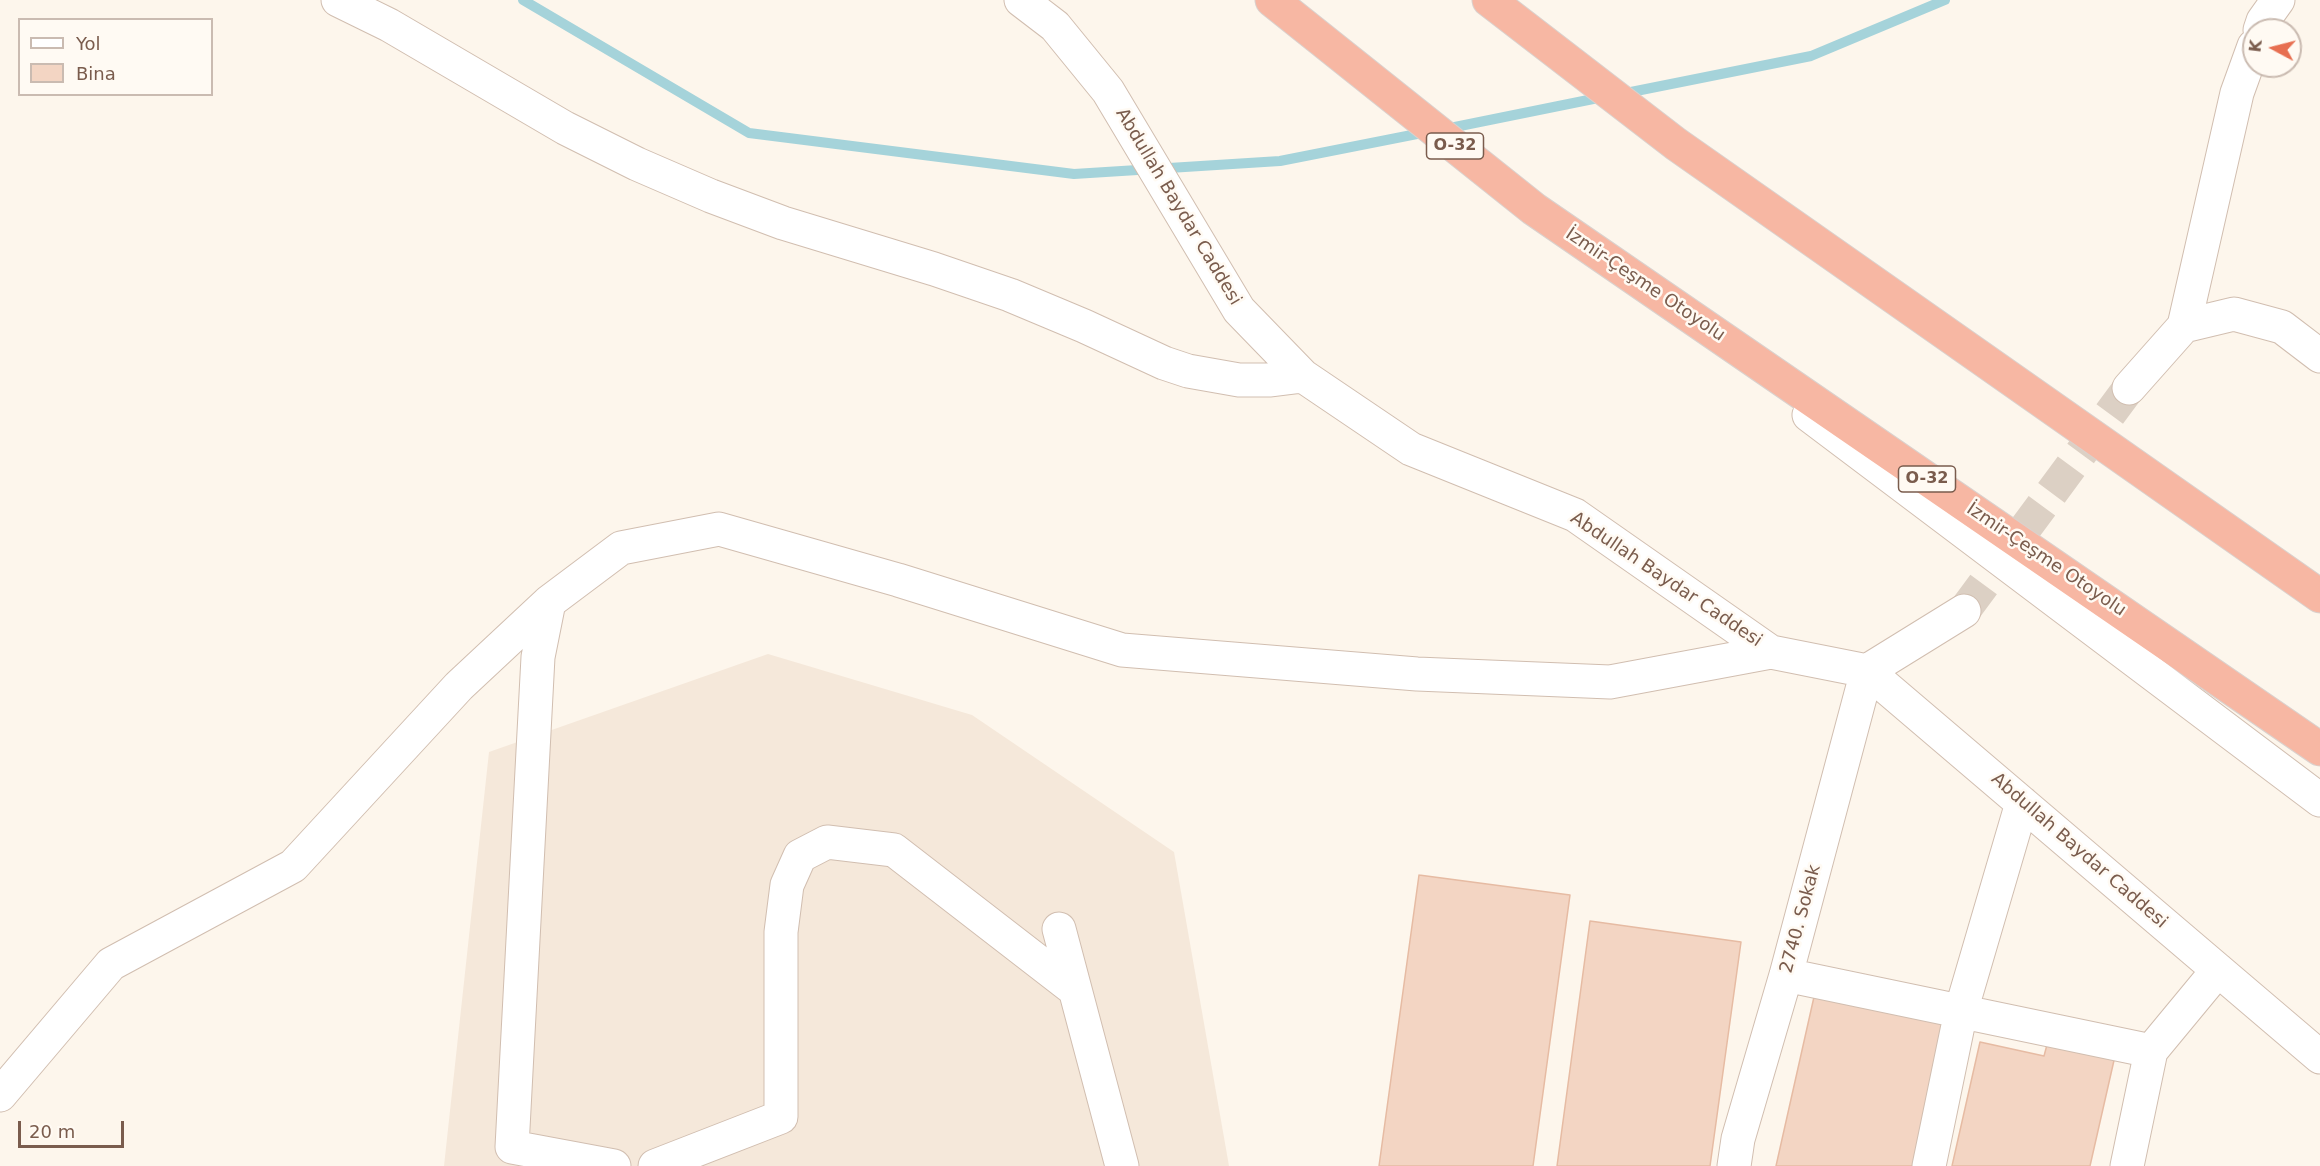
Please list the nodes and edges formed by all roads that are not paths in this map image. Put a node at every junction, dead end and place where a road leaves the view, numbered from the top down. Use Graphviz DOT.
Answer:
graph roads {
  1 [pos="338,0"];
  2 [pos="1021,0"];
  3 [pos="1272,0"];
  4 [pos="1489,0"];
  5 [pos="2278,0"];
  6 [pos="2265,18"];
  7 [pos="2242,77"];
  8 [pos="1534,209"];
  9 [pos="2184,326"];
  10 [pos="2320,356"];
  11 [pos="1303,376"];
  12 [pos="2129,388"];
  13 [pos="2320,596"];
  14 [pos="549,602"];
  15 [pos="1964,611"];
  16 [pos="1771,652"];
  17 [pos="1868,671"];
  18 [pos="2320,749"];
  19 [pos="2320,800"];
  20 [pos="2022,803"];
  21 [pos="1059,929"];
  22 [pos="2218,970"];
  23 [pos="1786,975"];
  24 [pos="1075,990"];
  25 [pos="1961,1011"];
  26 [pos="2151,1051"];
  27 [pos="2320,1057"];
  28 [pos="0,1095"];
  29 [pos="614,1166"];
  30 [pos="656,1166"];
  31 [pos="1122,1166"];
  32 [pos="1734,1166"];
  33 [pos="1929,1166"];
  34 [pos="2127,1166"];
  1 -- 11 [label="street"];
  2 -- 11 [label="street, Abdullah Baydar Caddesi"];
  3 -- 8 [label="highway, O-32"];
  4 -- 13 [label="highway"];
  5 -- 6 [label="street"];
  7 -- 9 [label="street"];
  8 -- 18 [label="highway, İzmir-Çeşme Otoyolu / O-32"];
  8 -- 19 [label="street"];
  9 -- 10 [label="street"];
  9 -- 12 [label="street"];
  11 -- 16 [label="street, Abdullah Baydar Caddesi"];
  14 -- 16 [label="street"];
  14 -- 28 [label="street"];
  14 -- 29 [label="street"];
  15 -- 17 [label="street"];
  16 -- 17 [label="street, Abdullah Baydar Caddesi"];
  17 -- 20 [label="street, Abdullah Baydar Caddesi"];
  17 -- 23 [label="street, 2740. Sokak"];
  20 -- 22 [label="street, Abdullah Baydar Caddesi"];
  20 -- 25 [label="street"];
  21 -- 24 [label="street"];
  22 -- 26 [label="street"];
  22 -- 27 [label="street, Abdullah Baydar Caddesi"];
  23 -- 25 [label="street"];
  23 -- 32 [label="street, 2740. Sokak"];
  24 -- 30 [label="street"];
  24 -- 31 [label="street"];
  25 -- 26 [label="street"];
  25 -- 33 [label="street"];
  26 -- 34 [label="street"];
}
